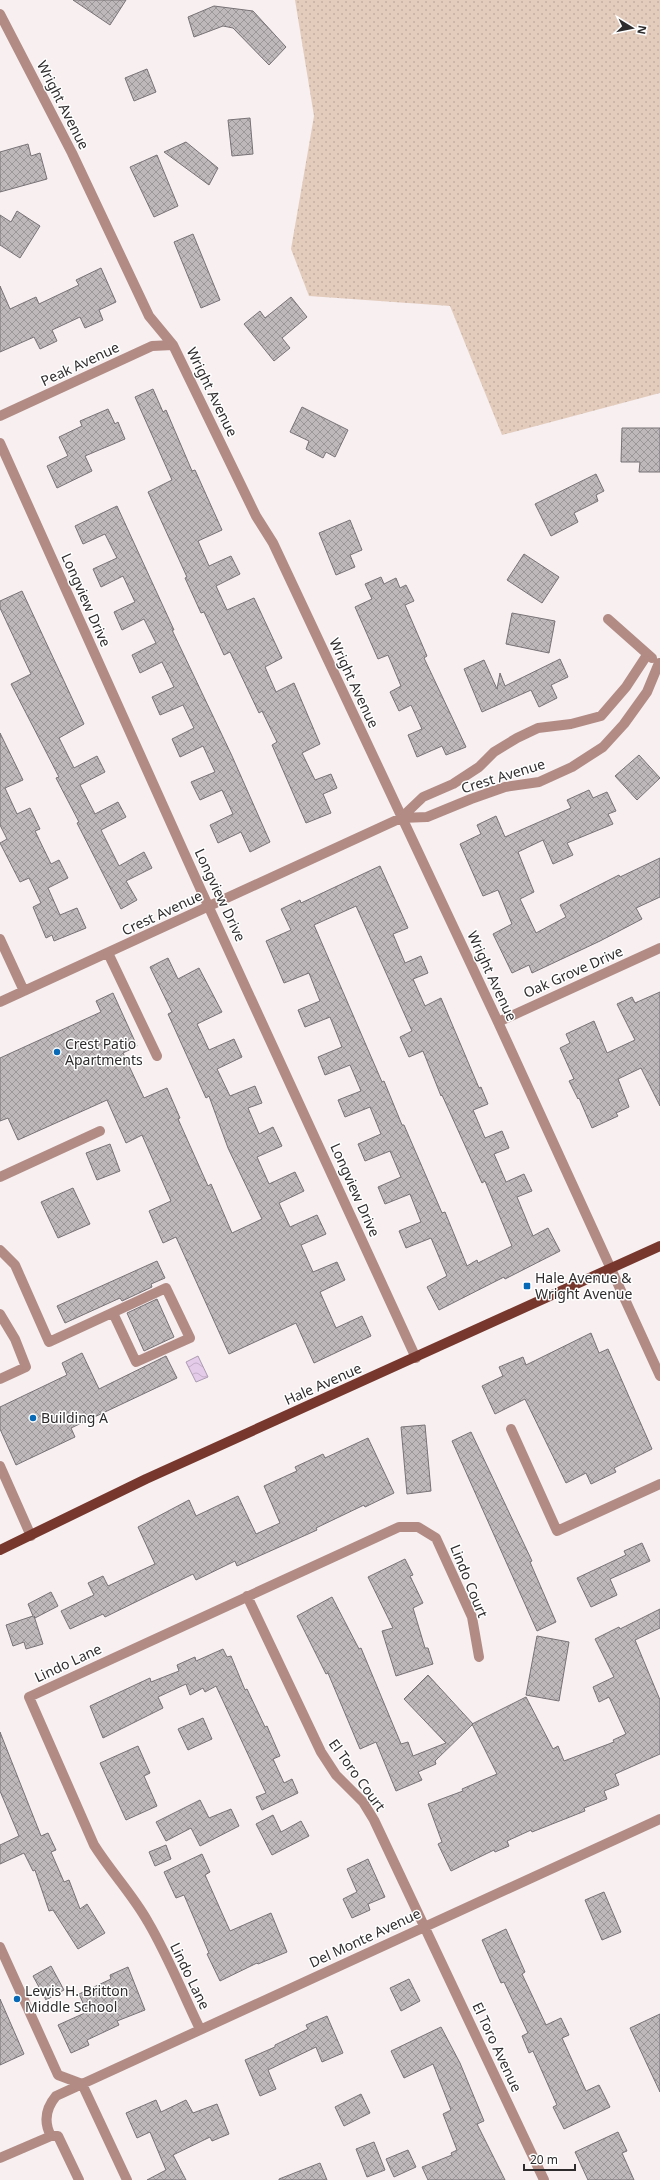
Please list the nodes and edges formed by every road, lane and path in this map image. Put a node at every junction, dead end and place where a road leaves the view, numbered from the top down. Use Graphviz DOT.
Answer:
graph roads {
  1 [pos="0,14"];
  2 [pos="173,345"];
  3 [pos="0,416"];
  4 [pos="0,444"];
  5 [pos="608,619"];
  6 [pos="647,656"];
  7 [pos="659,664"];
  8 [pos="401,818"];
  9 [pos="209,906"];
  10 [pos="0,939"];
  11 [pos="660,948"];
  12 [pos="108,953"];
  13 [pos="24,991"];
  14 [pos="0,1002"];
  15 [pos="498,1022"];
  16 [pos="157,1056"];
  17 [pos="100,1131"];
  18 [pos="0,1177"];
  19 [pos="660,1246"];
  20 [pos="0,1250"];
  21 [pos="611,1270"];
  22 [pos="113,1313"];
  23 [pos="0,1314"];
  24 [pos="416,1358"];
  25 [pos="660,1376"];
  26 [pos="0,1379"];
  27 [pos="510,1429"];
  28 [pos="0,1466"];
  29 [pos="660,1484"];
  30 [pos="418,1527"];
  31 [pos="31,1536"];
  32 [pos="0,1550"];
  33 [pos="247,1596"];
  34 [pos="479,1657"];
  35 [pos="660,1819"];
  36 [pos="424,1927"];
  37 [pos="0,1947"];
  38 [pos="200,2029"];
  39 [pos="82,2084"];
  40 [pos="51,2136"];
  41 [pos="0,2158"];
  42 [pos="79,2180"];
  43 [pos="127,2180"];
  44 [pos="544,2180"];
  1 -- 2 [label="street, Wright Avenue"];
  2 -- 3 [label="street, Peak Avenue"];
  2 -- 8 [label="street, Wright Avenue"];
  4 -- 9 [label="street, Longview Drive"];
  5 -- 6 [label="street"];
  6 -- 7 [label="street"];
  6 -- 8 [label="street, Crest Avenue"];
  7 -- 8 [label="street, Crest Avenue"];
  8 -- 9 [label="street, Crest Avenue"];
  8 -- 15 [label="street, Wright Avenue"];
  9 -- 12 [label="street, Crest Avenue"];
  9 -- 24 [label="street, Longview Drive"];
  10 -- 13 [label="street"];
  11 -- 15 [label="street, Oak Grove Drive"];
  12 -- 13 [label="street, Crest Avenue"];
  12 -- 16 [label="street"];
  13 -- 14 [label="street, Crest Avenue"];
  15 -- 21 [label="street, Wright Avenue"];
  17 -- 18 [label="street"];
  19 -- 21 [label="main road, Hale Avenue"];
  20 -- 22 [label="street"];
  21 -- 24 [label="main road, Hale Avenue"];
  21 -- 25 [label="street, Wright Avenue"];
  22 -- 22 [label="street"];
  23 -- 26 [label="street"];
  24 -- 31 [label="main road, Hale Avenue"];
  27 -- 29 [label="street"];
  28 -- 31 [label="street"];
  30 -- 33 [label="street, Lindo Lane"];
  30 -- 34 [label="street, Lindo Court"];
  31 -- 32 [label="main road, Hale Avenue"];
  33 -- 36 [label="street, El Toro Court"];
  33 -- 38 [label="street, Lindo Lane"];
  35 -- 36 [label="street, Del Monte Avenue"];
  36 -- 38 [label="street, Del Monte Avenue"];
  36 -- 44 [label="street, El Toro Avenue"];
  37 -- 39 [label="street"];
  38 -- 39 [label="street, Del Monte Avenue"];
  39 -- 40 [label="street, Del Monte Avenue"];
  39 -- 43 [label="street"];
  40 -- 41 [label="street"];
  40 -- 42 [label="street"];
}
